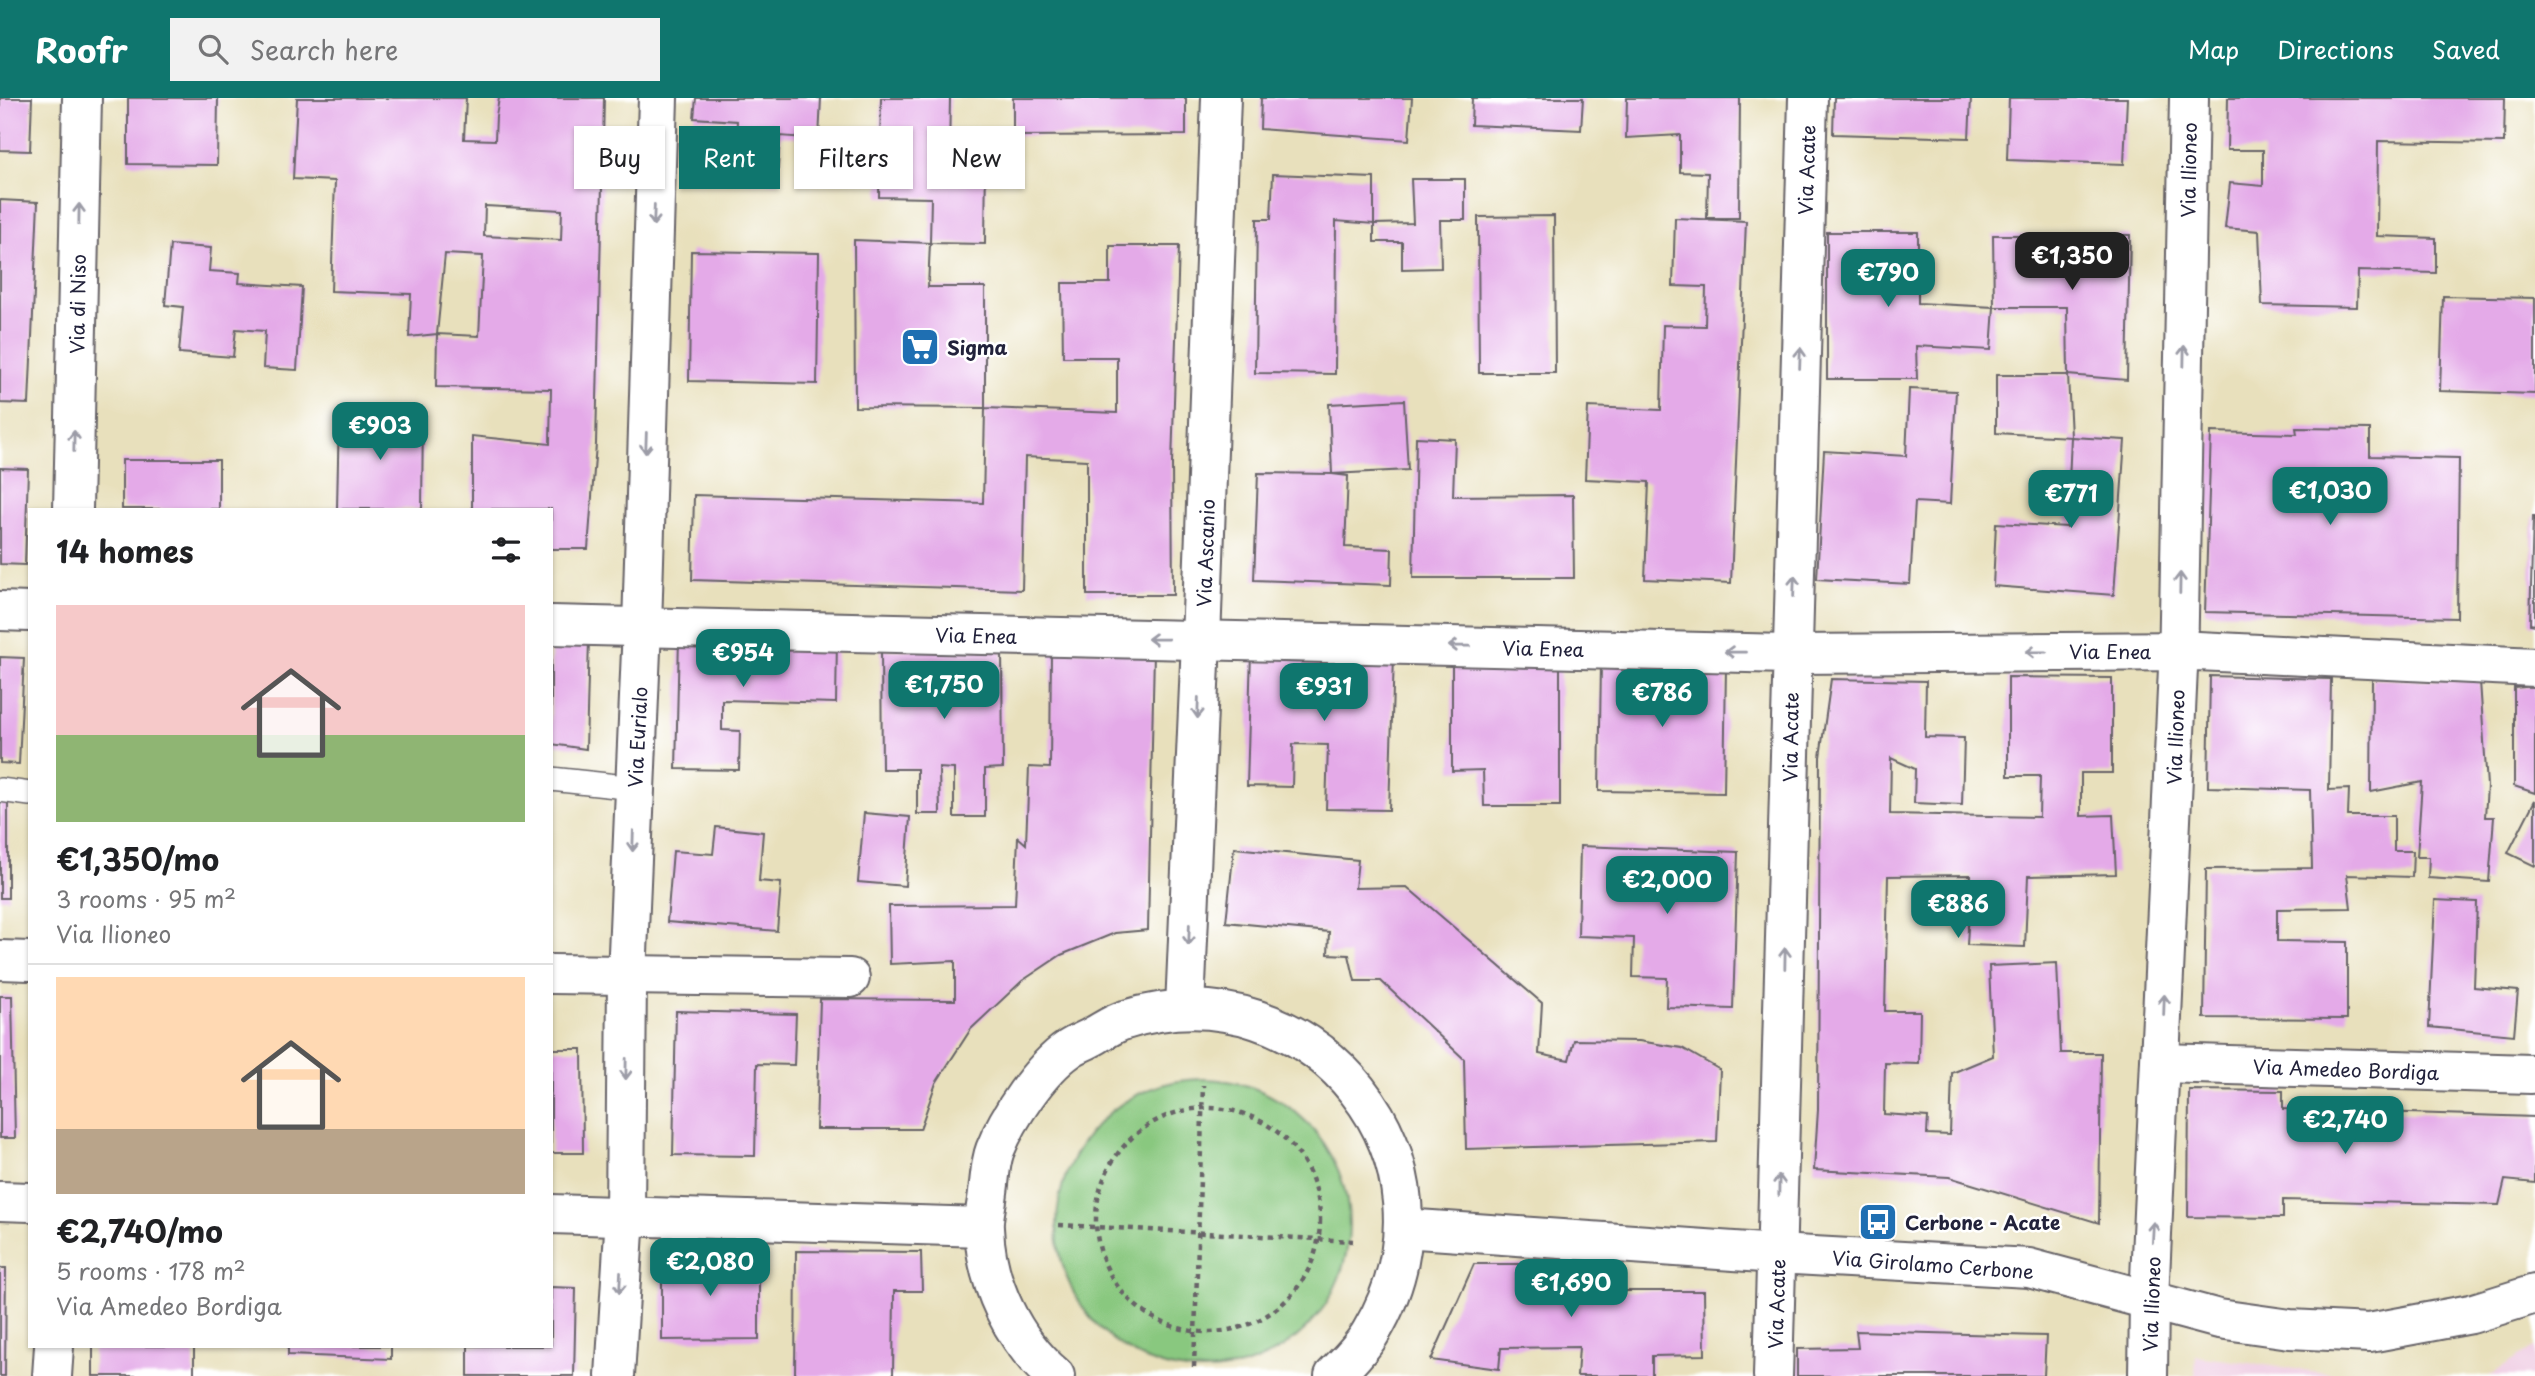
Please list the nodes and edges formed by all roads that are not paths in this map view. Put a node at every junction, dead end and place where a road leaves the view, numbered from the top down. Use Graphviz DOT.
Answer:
graph roads {
  1 [pos="82,98"];
  2 [pos="658,98"];
  3 [pos="1221,98"];
  4 [pos="1808,98"];
  5 [pos="2189,98"];
  6 [pos="73,508"];
  7 [pos="0,611"];
  8 [pos="28,612"];
  9 [pos="553,625"];
  10 [pos="642,627"];
  11 [pos="1201,640"];
  12 [pos="2178,652"];
  13 [pos="1792,654"];
  14 [pos="2535,667"];
  15 [pos="553,779"];
  16 [pos="635,788"];
  17 [pos="0,790"];
  18 [pos="28,794"];
  19 [pos="0,960"];
  20 [pos="28,961"];
  21 [pos="553,974"];
  22 [pos="627,976"];
  23 [pos="850,978"];
  24 [pos="1185,1008"];
  25 [pos="2162,1063"];
  26 [pos="2531,1074"];
  27 [pos="0,1201"];
  28 [pos="28,1202"];
  29 [pos="553,1213"];
  30 [pos="625,1215"];
  31 [pos="983,1227"];
  32 [pos="1403,1228"];
  33 [pos="1777,1254"];
  34 [pos="2535,1294"];
  35 [pos="2149,1300"];
  36 [pos="54,1348"];
  37 [pos="52,1376"];
  38 [pos="615,1376"];
  39 [pos="1055,1376"];
  40 [pos="1334,1376"];
  41 [pos="1773,1376"];
  42 [pos="2148,1376"];
  6 -- 1 [label="street, Via di Niso, one-way"];
  2 -- 10 [label="street, Via Eurialo, one-way"];
  3 -- 11 [label="street, Via Ascanio"];
  13 -- 4 [label="street, Via Acate, one-way"];
  12 -- 5 [label="street, Via Ilioneo, one-way"];
  7 -- 8 [label="street"];
  9 -- 10 [label="street, Via Enea"];
  11 -- 10 [label="street, Via Enea, one-way"];
  10 -- 16 [label="street, Via Eurialo"];
  13 -- 11 [label="street, Via Enea, one-way"];
  11 -- 24 [label="street, Via Ascanio, one-way"];
  12 -- 13 [label="street, Via Enea, one-way"];
  12 -- 14 [label="street, Via Enea"];
  25 -- 12 [label="street, Via Ilioneo, one-way"];
  33 -- 13 [label="street, Via Acate, one-way"];
  15 -- 16 [label="lane"];
  16 -- 22 [label="street, Via Eurialo, one-way"];
  17 -- 18 [label="lane"];
  19 -- 20 [label="street"];
  21 -- 22 [label="street"];
  22 -- 23 [label="street"];
  22 -- 30 [label="street, Via Eurialo, one-way"];
  24 -- 31 [label="street"];
  24 -- 32 [label="street"];
  25 -- 26 [label="street, Via Amedeo Bordiga"];
  35 -- 25 [label="street, Via Ilioneo, one-way"];
  27 -- 28 [label="street"];
  29 -- 30 [label="street"];
  30 -- 31 [label="street"];
  30 -- 38 [label="street, Via Eurialo, one-way"];
  31 -- 39 [label="street"];
  32 -- 33 [label="street, Via Girolamo Cerbone"];
  32 -- 40 [label="street"];
  33 -- 35 [label="street, Via Girolamo Cerbone"];
  33 -- 41 [label="street, Via Acate"];
  34 -- 35 [label="street, Via Girolamo Cerbone"];
  35 -- 42 [label="street, Via Ilioneo"];
  36 -- 37 [label="street"];
}
